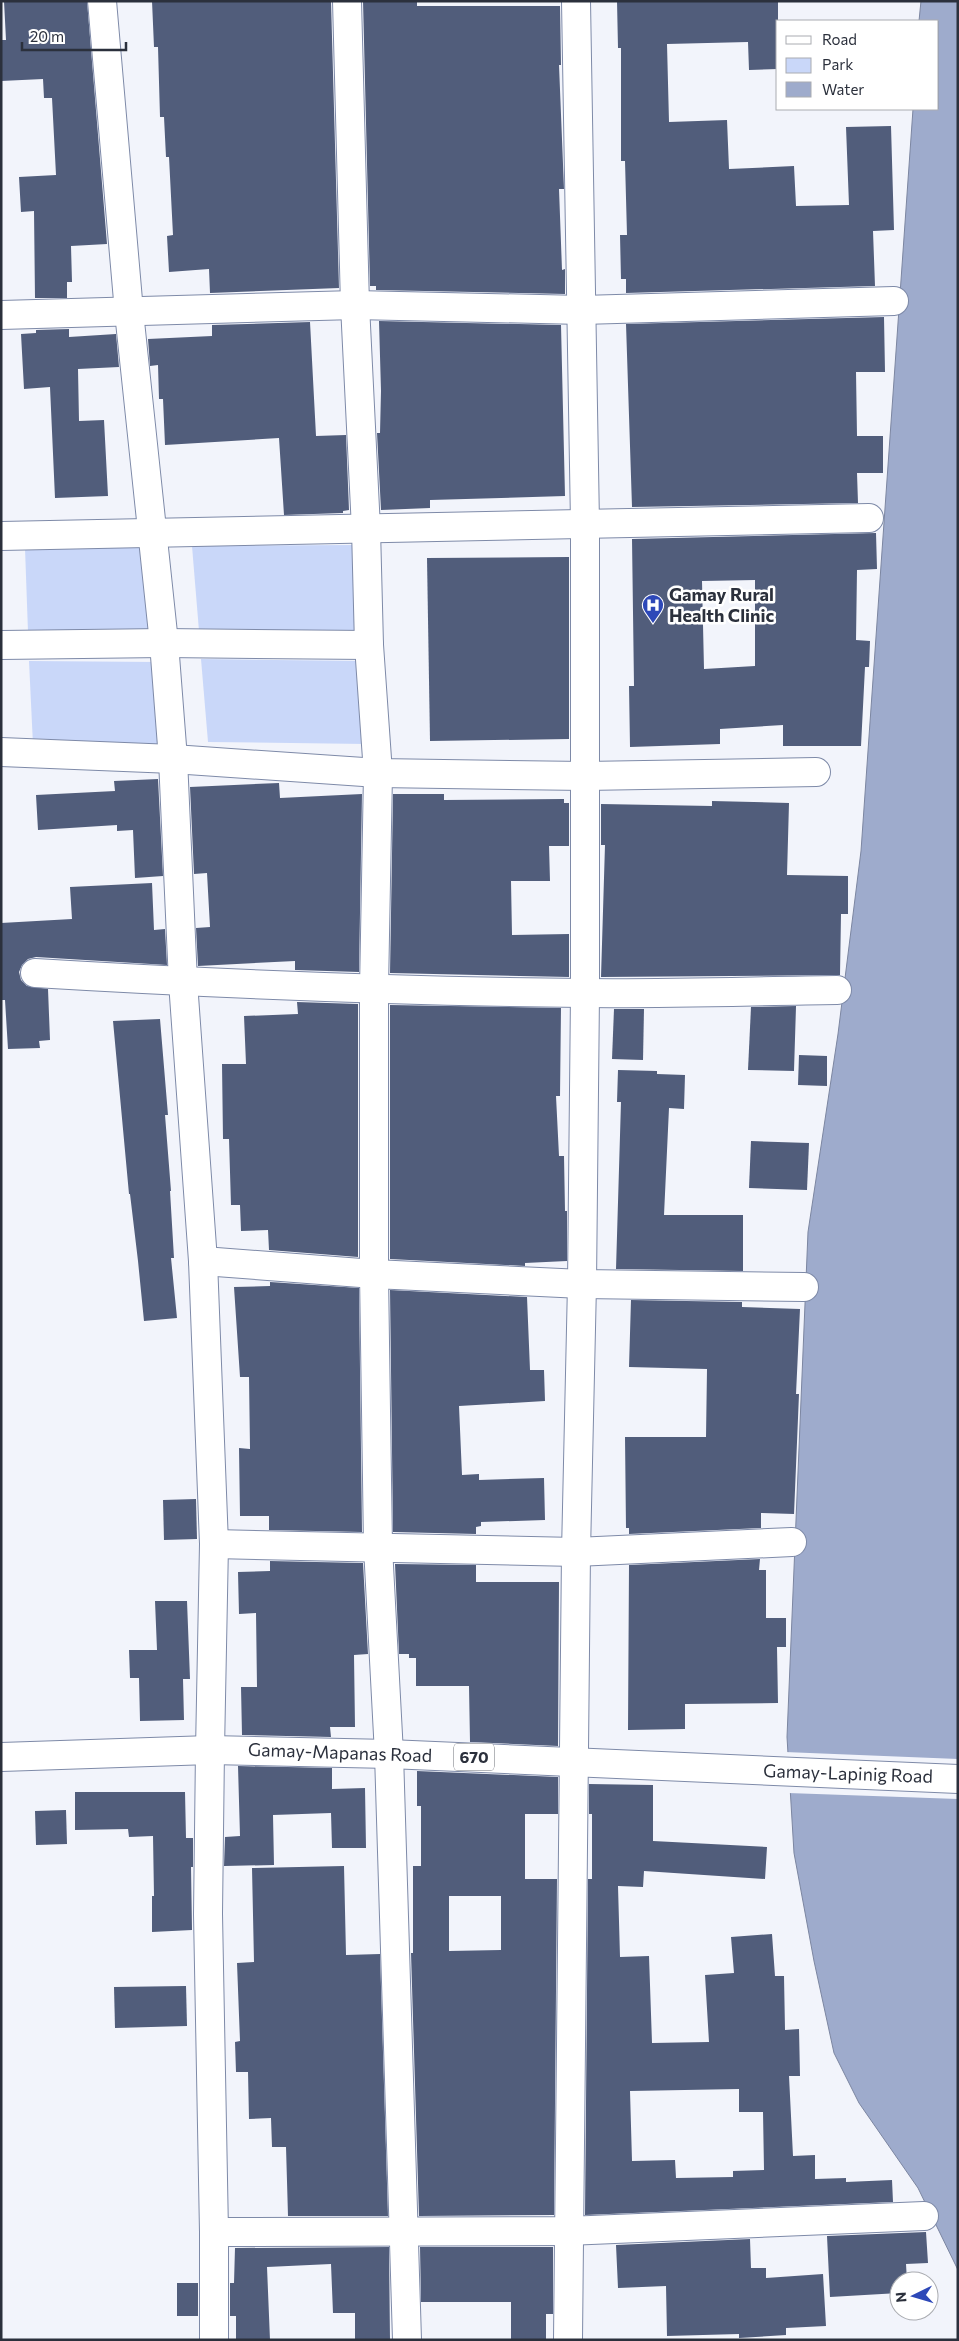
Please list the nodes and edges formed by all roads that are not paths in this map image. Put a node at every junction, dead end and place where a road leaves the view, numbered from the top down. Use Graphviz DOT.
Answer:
graph roads {
  1 [pos="102,1"];
  2 [pos="347,1"];
  3 [pos="576,1"];
  4 [pos="894,300"];
  5 [pos="355,305"];
  6 [pos="582,310"];
  7 [pos="129,312"];
  8 [pos="1,315"];
  9 [pos="869,518"];
  10 [pos="585,524"];
  11 [pos="366,529"];
  12 [pos="153,533"];
  13 [pos="1,536"];
  14 [pos="164,643"];
  15 [pos="1,645"];
  16 [pos="370,645"];
  17 [pos="1,752"];
  18 [pos="173,759"];
  19 [pos="816,772"];
  20 [pos="378,774"];
  21 [pos="585,776"];
  22 [pos="35,972"];
  23 [pos="183,982"];
  24 [pos="374,988"];
  25 [pos="837,990"];
  26 [pos="585,993"];
  27 [pos="203,1260"];
  28 [pos="374,1274"];
  29 [pos="582,1284"];
  30 [pos="804,1287"];
  31 [pos="792,1542"];
  32 [pos="214,1544"];
  33 [pos="378,1547"];
  34 [pos="576,1552"];
  35 [pos="210,1750"];
  36 [pos="389,1754"];
  37 [pos="1,1757"];
  38 [pos="573,1762"];
  39 [pos="739,1770"];
  40 [pos="958,1778"];
  41 [pos="924,2216"];
  42 [pos="404,2231"];
  43 [pos="567,2231"];
  44 [pos="214,2232"];
  45 [pos="214,2340"];
  46 [pos="407,2340"];
  47 [pos="568,2340"];
  1 -- 7 [label="street"];
  2 -- 5 [label="street"];
  3 -- 6 [label="street"];
  4 -- 6 [label="street"];
  5 -- 6 [label="street"];
  5 -- 7 [label="street"];
  5 -- 11 [label="street"];
  6 -- 10 [label="street"];
  7 -- 8 [label="street"];
  7 -- 12 [label="street"];
  9 -- 10 [label="street"];
  10 -- 11 [label="street"];
  10 -- 21 [label="street"];
  11 -- 12 [label="street"];
  11 -- 16 [label="street"];
  12 -- 13 [label="street"];
  12 -- 14 [label="street"];
  14 -- 15 [label="street"];
  14 -- 16 [label="street"];
  14 -- 18 [label="street"];
  16 -- 20 [label="street"];
  17 -- 18 [label="street"];
  18 -- 20 [label="street"];
  18 -- 23 [label="street"];
  19 -- 21 [label="street"];
  20 -- 21 [label="street"];
  20 -- 24 [label="street"];
  21 -- 26 [label="street"];
  22 -- 23 [label="street"];
  23 -- 24 [label="street"];
  23 -- 27 [label="street"];
  24 -- 26 [label="street"];
  24 -- 28 [label="street"];
  25 -- 26 [label="street"];
  26 -- 29 [label="street"];
  27 -- 28 [label="street"];
  27 -- 32 [label="street"];
  28 -- 29 [label="street"];
  28 -- 33 [label="street"];
  29 -- 30 [label="street"];
  29 -- 34 [label="street"];
  31 -- 34 [label="street"];
  32 -- 33 [label="street"];
  32 -- 35 [label="street"];
  33 -- 34 [label="street"];
  33 -- 36 [label="street"];
  34 -- 38 [label="street"];
  35 -- 36 [label="street, Gamay-Mapanas Road / 670"];
  35 -- 37 [label="street, Gamay-Mapanas Road / 670"];
  35 -- 44 [label="street"];
  36 -- 38 [label="street, Gamay-Mapanas Road / 670"];
  36 -- 42 [label="street"];
  38 -- 39 [label="street, Gamay-Mapanas Road / 670"];
  38 -- 43 [label="street"];
  39 -- 40 [label="street, Gamay-Lapinig Road / 670"];
  41 -- 43 [label="street"];
  42 -- 43 [label="street"];
  42 -- 44 [label="street"];
  42 -- 46 [label="street"];
  43 -- 47 [label="street"];
  44 -- 45 [label="street"];
}
